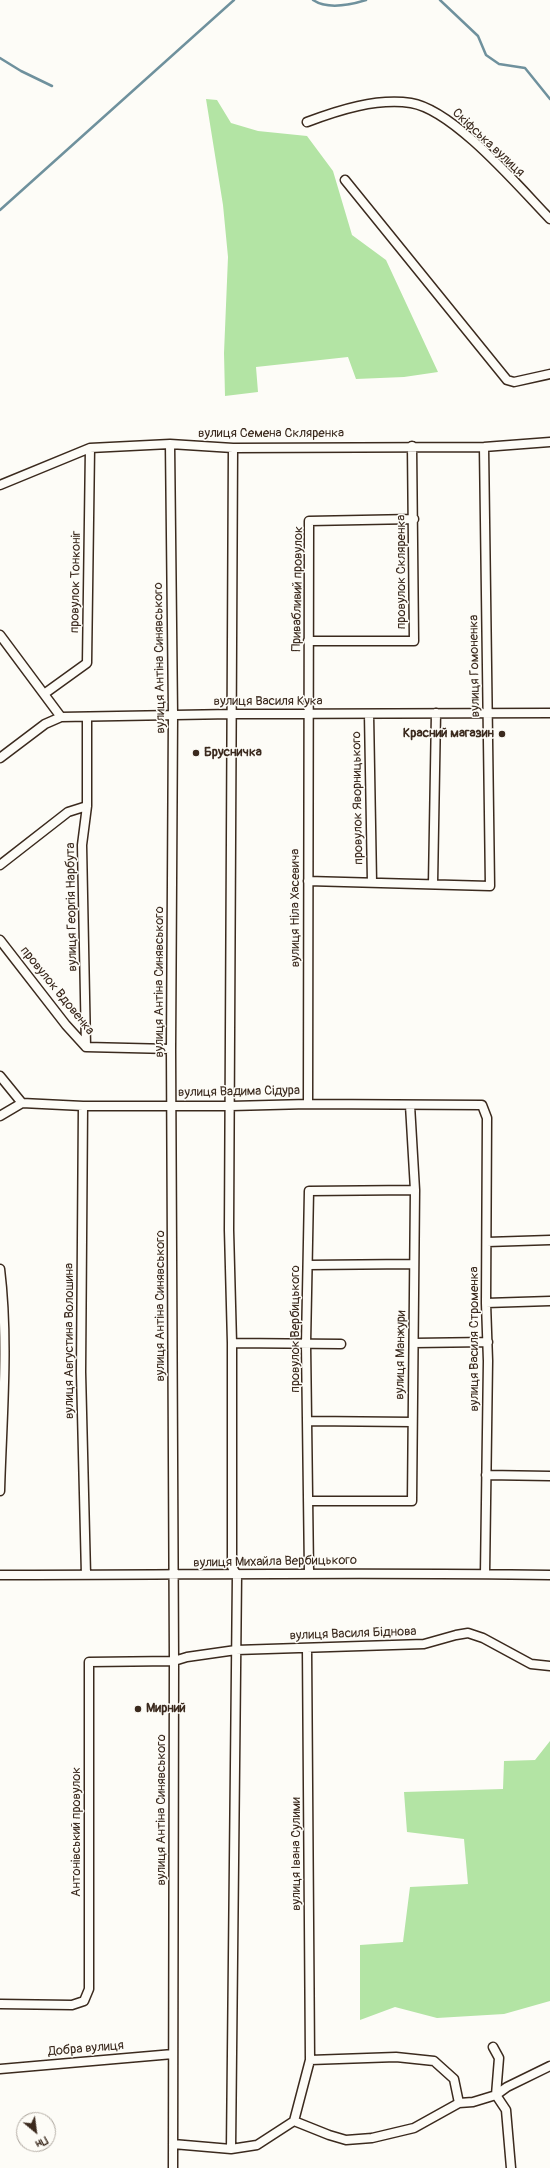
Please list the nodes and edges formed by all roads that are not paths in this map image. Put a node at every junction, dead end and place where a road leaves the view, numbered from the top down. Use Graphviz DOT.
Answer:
graph roads {
  1 [pos="307,122"];
  2 [pos="345,180"];
  3 [pos="550,219"];
  4 [pos="550,374"];
  5 [pos="550,442"];
  6 [pos="170,444"];
  7 [pos="412,446"];
  8 [pos="484,447"];
  9 [pos="90,448"];
  10 [pos="233,448"];
  11 [pos="0,485"];
  12 [pos="414,519"];
  13 [pos="0,635"];
  14 [pos="308,641"];
  15 [pos="44,694"];
  16 [pos="308,713"];
  17 [pos="436,713"];
  18 [pos="550,713"];
  19 [pos="232,714"];
  20 [pos="369,714"];
  21 [pos="488,714"];
  22 [pos="173,715"];
  23 [pos="61,717"];
  24 [pos="87,718"];
  25 [pos="0,758"];
  26 [pos="87,806"];
  27 [pos="0,865"];
  28 [pos="308,881"];
  29 [pos="372,882"];
  30 [pos="432,884"];
  31 [pos="0,940"];
  32 [pos="86,1047"];
  33 [pos="171,1049"];
  34 [pos="0,1076"];
  35 [pos="22,1103"];
  36 [pos="308,1104"];
  37 [pos="173,1105"];
  38 [pos="410,1105"];
  39 [pos="482,1105"];
  40 [pos="83,1106"];
  41 [pos="231,1106"];
  42 [pos="0,1116"];
  43 [pos="414,1190"];
  44 [pos="550,1240"];
  45 [pos="487,1242"];
  46 [pos="413,1264"];
  47 [pos="308,1265"];
  48 [pos="0,1269"];
  49 [pos="550,1301"];
  50 [pos="486,1303"];
  51 [pos="488,1342"];
  52 [pos="232,1343"];
  53 [pos="414,1343"];
  54 [pos="306,1344"];
  55 [pos="341,1344"];
  56 [pos="309,1421"];
  57 [pos="412,1422"];
  58 [pos="486,1475"];
  59 [pos="550,1476"];
  60 [pos="0,1491"];
  61 [pos="308,1501"];
  62 [pos="309,1572"];
  63 [pos="485,1574"];
  64 [pos="550,1574"];
  65 [pos="0,1575"];
  66 [pos="86,1575"];
  67 [pos="172,1575"];
  68 [pos="238,1575"];
  69 [pos="307,1648"];
  70 [pos="236,1650"];
  71 [pos="174,1661"];
  72 [pos="550,1666"];
  73 [pos="0,2004"];
  74 [pos="493,2047"];
  75 [pos="173,2054"];
  76 [pos="310,2060"];
  77 [pos="550,2066"];
  78 [pos="0,2069"];
  79 [pos="496,2095"];
  80 [pos="459,2103"];
  81 [pos="294,2121"];
  82 [pos="173,2144"];
  83 [pos="231,2149"];
  84 [pos="173,2168"];
  85 [pos="510,2168"];
  1 -- 3 [label="street, Скіфська вулиця"];
  2 -- 4 [label="street"];
  5 -- 8 [label="street, вулиця Семена Скляренка"];
  6 -- 9 [label="street, вулиця Семена Скляренка"];
  6 -- 10 [label="street, вулиця Семена Скляренка"];
  6 -- 22 [label="street, вулиця Антіна Синявського"];
  7 -- 8 [label="street, вулиця Семена Скляренка"];
  7 -- 10 [label="street, вулиця Семена Скляренка"];
  7 -- 12 [label="street, провулок Скляренка"];
  8 -- 21 [label="street, вулиця Гомоненка"];
  9 -- 11 [label="street, вулиця Семена Скляренка"];
  9 -- 15 [label="street, провулок Тонконіг"];
  10 -- 19 [label="street"];
  12 -- 14 [label="street, Привабливий провулок"];
  12 -- 14 [label="street, провулок Скляренка"];
  13 -- 15 [label="street"];
  14 -- 16 [label="street, Привабливий провулок"];
  15 -- 23 [label="street"];
  16 -- 19 [label="street, вулиця Василя Кука"];
  16 -- 20 [label="street, вулиця Василя Кука"];
  16 -- 28 [label="street, вулиця Ніла Хасевича"];
  17 -- 20 [label="street, вулиця Василя Кука"];
  17 -- 21 [label="street, вулиця Василя Кука"];
  17 -- 30 [label="street"];
  18 -- 21 [label="street, вулиця Василя Кука"];
  19 -- 22 [label="street, вулиця Василя Кука"];
  19 -- 41 [label="street"];
  20 -- 29 [label="street, провулок Яворницького"];
  21 -- 30 [label="street, вулиця Гомоненка"];
  22 -- 24 [label="street, вулиця Василя Кука"];
  22 -- 33 [label="street, вулиця Антіна Синявського"];
  23 -- 24 [label="street, вулиця Василя Кука"];
  23 -- 25 [label="street, вулиця Василя Кука"];
  24 -- 26 [label="street, вулиця Георгія Нарбута"];
  26 -- 27 [label="street"];
  26 -- 32 [label="street, вулиця Георгія Нарбута"];
  28 -- 29 [label="street"];
  28 -- 36 [label="street, вулиця Ніла Хасевича"];
  29 -- 30 [label="street"];
  31 -- 32 [label="street, провулок Вдовенка"];
  32 -- 33 [label="street, провулок Вдовенка"];
  33 -- 37 [label="street, вулиця Антіна Синявського"];
  34 -- 35 [label="street"];
  35 -- 40 [label="street, вулиця Вадима Сідура"];
  35 -- 42 [label="street"];
  36 -- 38 [label="street, вулиця Вадима Сідура"];
  36 -- 41 [label="street, вулиця Вадима Сідура"];
  37 -- 40 [label="street, вулиця Вадима Сідура"];
  37 -- 41 [label="street, вулиця Вадима Сідура"];
  37 -- 67 [label="street, вулиця Антіна Синявського"];
  38 -- 39 [label="street, вулиця Вадима Сідура"];
  38 -- 43 [label="street, вулиця Манжури"];
  39 -- 45 [label="street, вулиця Василя Строменка"];
  40 -- 66 [label="street, вулиця Августина Волошина"];
  41 -- 52 [label="street"];
  43 -- 46 [label="street, вулиця Манжури"];
  43 -- 47 [label="street, провулок Вербицького"];
  44 -- 45 [label="street"];
  45 -- 50 [label="street, вулиця Василя Строменка"];
  46 -- 47 [label="street"];
  46 -- 53 [label="street, вулиця Манжури"];
  47 -- 54 [label="street, провулок Вербицького"];
  48 -- 60 [label="street"];
  49 -- 50 [label="street"];
  50 -- 51 [label="street, вулиця Василя Строменка"];
  51 -- 53 [label="street"];
  51 -- 58 [label="street, вулиця Василя Строменка"];
  52 -- 54 [label="street"];
  52 -- 68 [label="street"];
  53 -- 57 [label="street, вулиця Манжури"];
  54 -- 55 [label="street"];
  54 -- 56 [label="street, провулок Вербицького"];
  56 -- 57 [label="street"];
  56 -- 61 [label="street, провулок Вербицького"];
  57 -- 61 [label="street, вулиця Манжури"];
  58 -- 59 [label="street"];
  58 -- 63 [label="street, вулиця Василя Строменка"];
  61 -- 62 [label="street, провулок Вербицького"];
  62 -- 63 [label="street, вулиця Михайла Вербицького"];
  62 -- 68 [label="street, вулиця Михайла Вербицького"];
  63 -- 64 [label="street, вулиця Михайла Вербицького"];
  65 -- 66 [label="street, вулиця Михайла Вербицького"];
  66 -- 67 [label="street, вулиця Михайла Вербицького"];
  67 -- 68 [label="street, вулиця Михайла Вербицького"];
  67 -- 71 [label="street, вулиця Антіна Синявського"];
  68 -- 70 [label="street"];
  69 -- 70 [label="street, вулиця Василя Біднова"];
  69 -- 72 [label="street, вулиця Василя Біднова"];
  69 -- 76 [label="street, вулиця Івана Сулими"];
  70 -- 71 [label="street, вулиця Василя Біднова"];
  70 -- 83 [label="street"];
  71 -- 73 [label="street, Антонівський провулок"];
  71 -- 75 [label="street, вулиця Антіна Синявського"];
  74 -- 79 [label="street"];
  75 -- 78 [label="street, Добра вулиця"];
  75 -- 82 [label="street, вулиця Антіна Синявського"];
  76 -- 80 [label="street"];
  76 -- 81 [label="street, вулиця Івана Сулими"];
  77 -- 79 [label="street"];
  79 -- 80 [label="street"];
  79 -- 85 [label="street"];
  80 -- 81 [label="street"];
  81 -- 83 [label="street"];
  82 -- 83 [label="street"];
  82 -- 84 [label="street, вулиця Антіна Синявського"];
}
